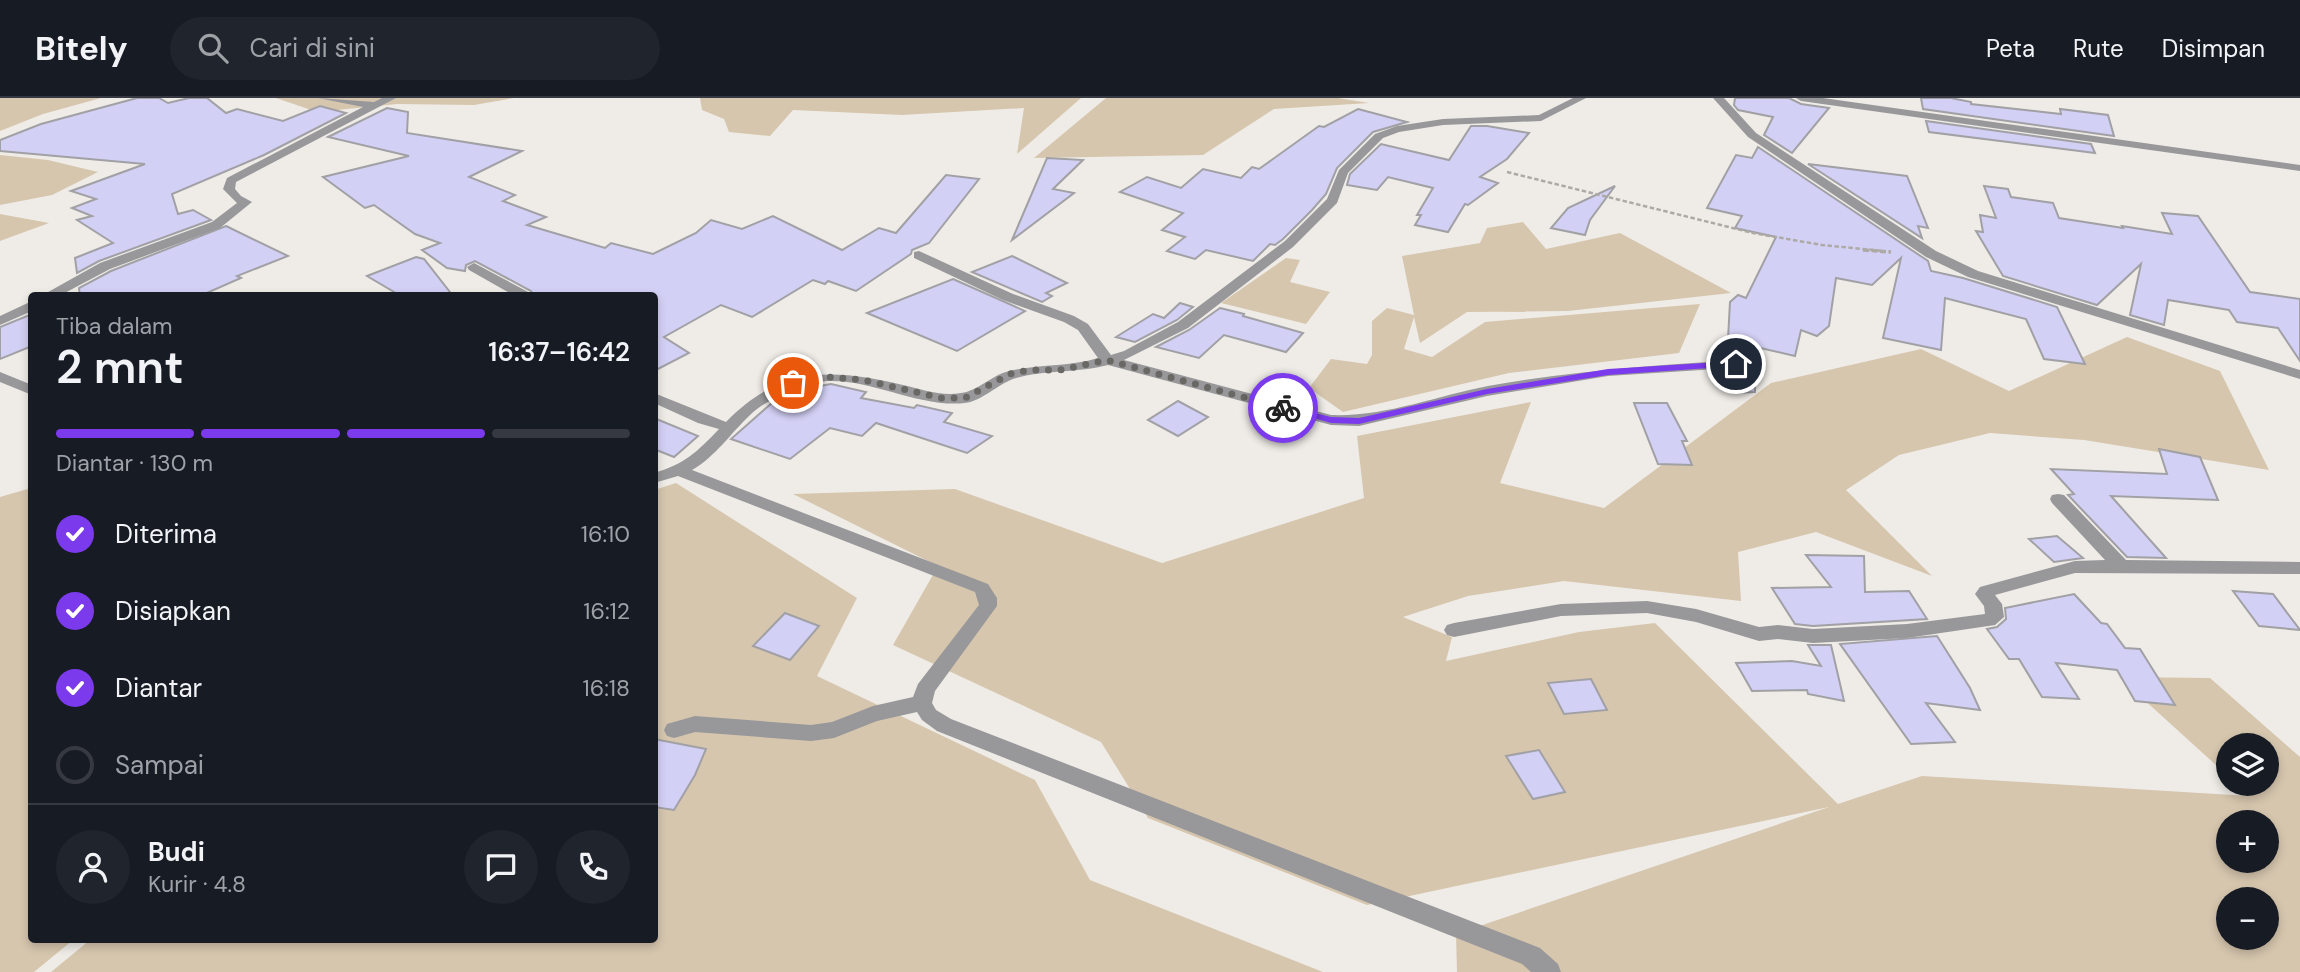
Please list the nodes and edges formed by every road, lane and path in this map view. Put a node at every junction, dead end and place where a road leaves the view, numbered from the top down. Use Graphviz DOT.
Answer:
graph roads {
  1 [pos="323,98"];
  2 [pos="391,98"];
  3 [pos="1581,98"];
  4 [pos="1718,98"];
  5 [pos="1801,98"];
  6 [pos="374,105"];
  7 [pos="2300,168"];
  8 [pos="1507,172"];
  9 [pos="1931,254"];
  10 [pos="919,255"];
  11 [pos="474,267"];
  12 [pos="56,292"];
  13 [pos="518,292"];
  14 [pos="28,307"];
  15 [pos="0,321"];
  16 [pos="1107,360"];
  17 [pos="1759,363"];
  18 [pos="2300,375"];
  19 [pos="0,376"];
  20 [pos="28,389"];
  21 [pos="658,399"];
  22 [pos="728,427"];
  23 [pos="679,471"];
  24 [pos="658,477"];
  25 [pos="2058,499"];
  26 [pos="2120,565"];
  27 [pos="2300,568"];
  28 [pos="1454,630"];
  29 [pos="922,703"];
  30 [pos="674,730"];
  31 [pos="1549,972"];
  1 -- 6 [label="street"];
  2 -- 6 [label="street"];
  3 -- 16 [label="street"];
  4 -- 9 [label="street"];
  5 -- 7 [label="street"];
  6 -- 12 [label="street"];
  8 -- 9 [label="path"];
  9 -- 18 [label="street"];
  10 -- 16 [label="street"];
  11 -- 13 [label="street"];
  14 -- 15 [label="street"];
  16 -- 17 [label="street"];
  16 -- 22 [label="street"];
  19 -- 20 [label="street"];
  21 -- 22 [label="street"];
  22 -- 23 [label="street"];
  23 -- 24 [label="street"];
  23 -- 29 [label="street"];
  25 -- 26 [label="street"];
  26 -- 27 [label="street"];
  26 -- 28 [label="street"];
  29 -- 30 [label="street"];
  29 -- 31 [label="street"];
}
